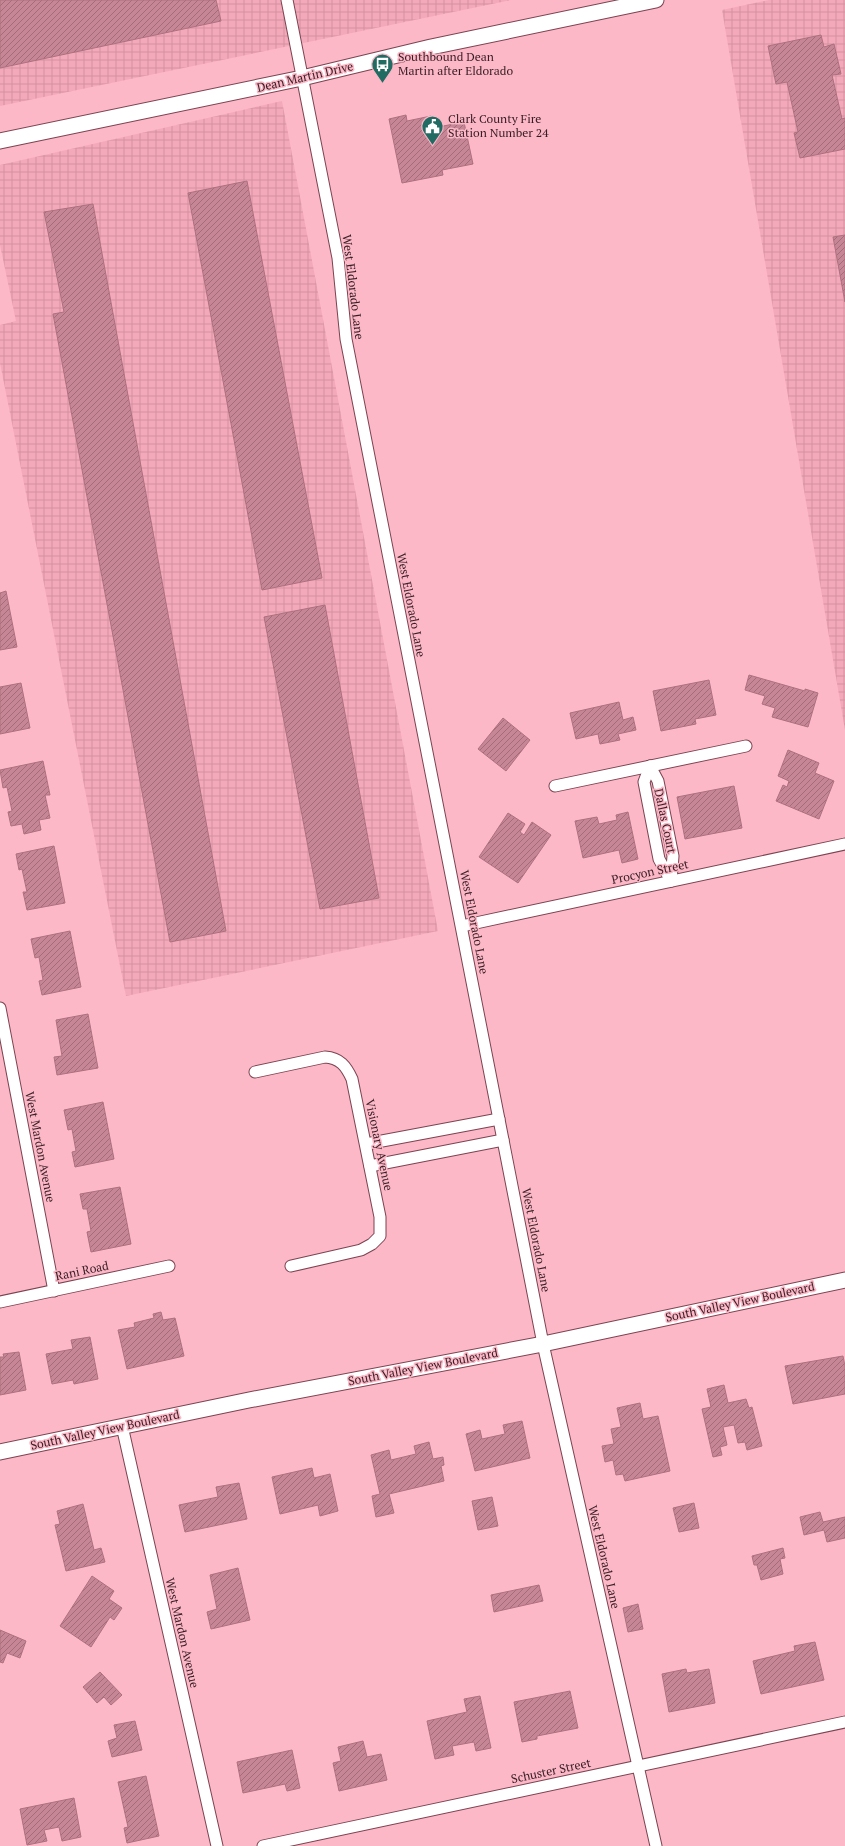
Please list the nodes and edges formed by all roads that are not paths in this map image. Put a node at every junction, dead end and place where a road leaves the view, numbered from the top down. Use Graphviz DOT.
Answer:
graph roads {
  1 [pos="287,0"];
  2 [pos="656,0"];
  3 [pos="302,78"];
  4 [pos="0,141"];
  5 [pos="746,746"];
  6 [pos="650,766"];
  7 [pos="555,786"];
  8 [pos="845,844"];
  9 [pos="671,881"];
  10 [pos="462,926"];
  11 [pos="0,1008"];
  12 [pos="256,1072"];
  13 [pos="499,1118"];
  14 [pos="503,1140"];
  15 [pos="366,1144"];
  16 [pos="370,1166"];
  17 [pos="169,1266"];
  18 [pos="291,1266"];
  19 [pos="845,1280"];
  20 [pos="54,1291"];
  21 [pos="0,1302"];
  22 [pos="543,1344"];
  23 [pos="122,1426"];
  24 [pos="0,1452"];
  25 [pos="845,1722"];
  26 [pos="638,1766"];
  27 [pos="217,1846"];
  28 [pos="263,1846"];
  29 [pos="656,1846"];
  1 -- 3 [label="street, West Eldorado Lane"];
  2 -- 3 [label="main road, Dean Martin Drive"];
  3 -- 4 [label="main road, Dean Martin Drive"];
  3 -- 10 [label="street, West Eldorado Lane"];
  5 -- 6 [label="street"];
  6 -- 7 [label="street"];
  6 -- 9 [label="street, Dallas Court"];
  8 -- 9 [label="street, Procyon Street"];
  9 -- 10 [label="street, Procyon Street"];
  10 -- 13 [label="street, West Eldorado Lane"];
  11 -- 20 [label="street, West Mardon Avenue"];
  12 -- 15 [label="street, Visionary Avenue"];
  13 -- 14 [label="street, West Eldorado Lane"];
  13 -- 15 [label="street"];
  14 -- 16 [label="street"];
  14 -- 22 [label="street, West Eldorado Lane"];
  15 -- 16 [label="street, Visionary Avenue"];
  16 -- 18 [label="street, Visionary Avenue"];
  17 -- 20 [label="street, Rani Road"];
  19 -- 22 [label="main road, South Valley View Boulevard"];
  20 -- 21 [label="street, Rani Road"];
  22 -- 23 [label="main road, South Valley View Boulevard"];
  22 -- 26 [label="street, West Eldorado Lane"];
  23 -- 24 [label="main road, South Valley View Boulevard"];
  23 -- 27 [label="street, West Mardon Avenue"];
  25 -- 26 [label="street, Schuster Street"];
  26 -- 28 [label="street, Schuster Street"];
  26 -- 29 [label="street, West Eldorado Lane"];
}
